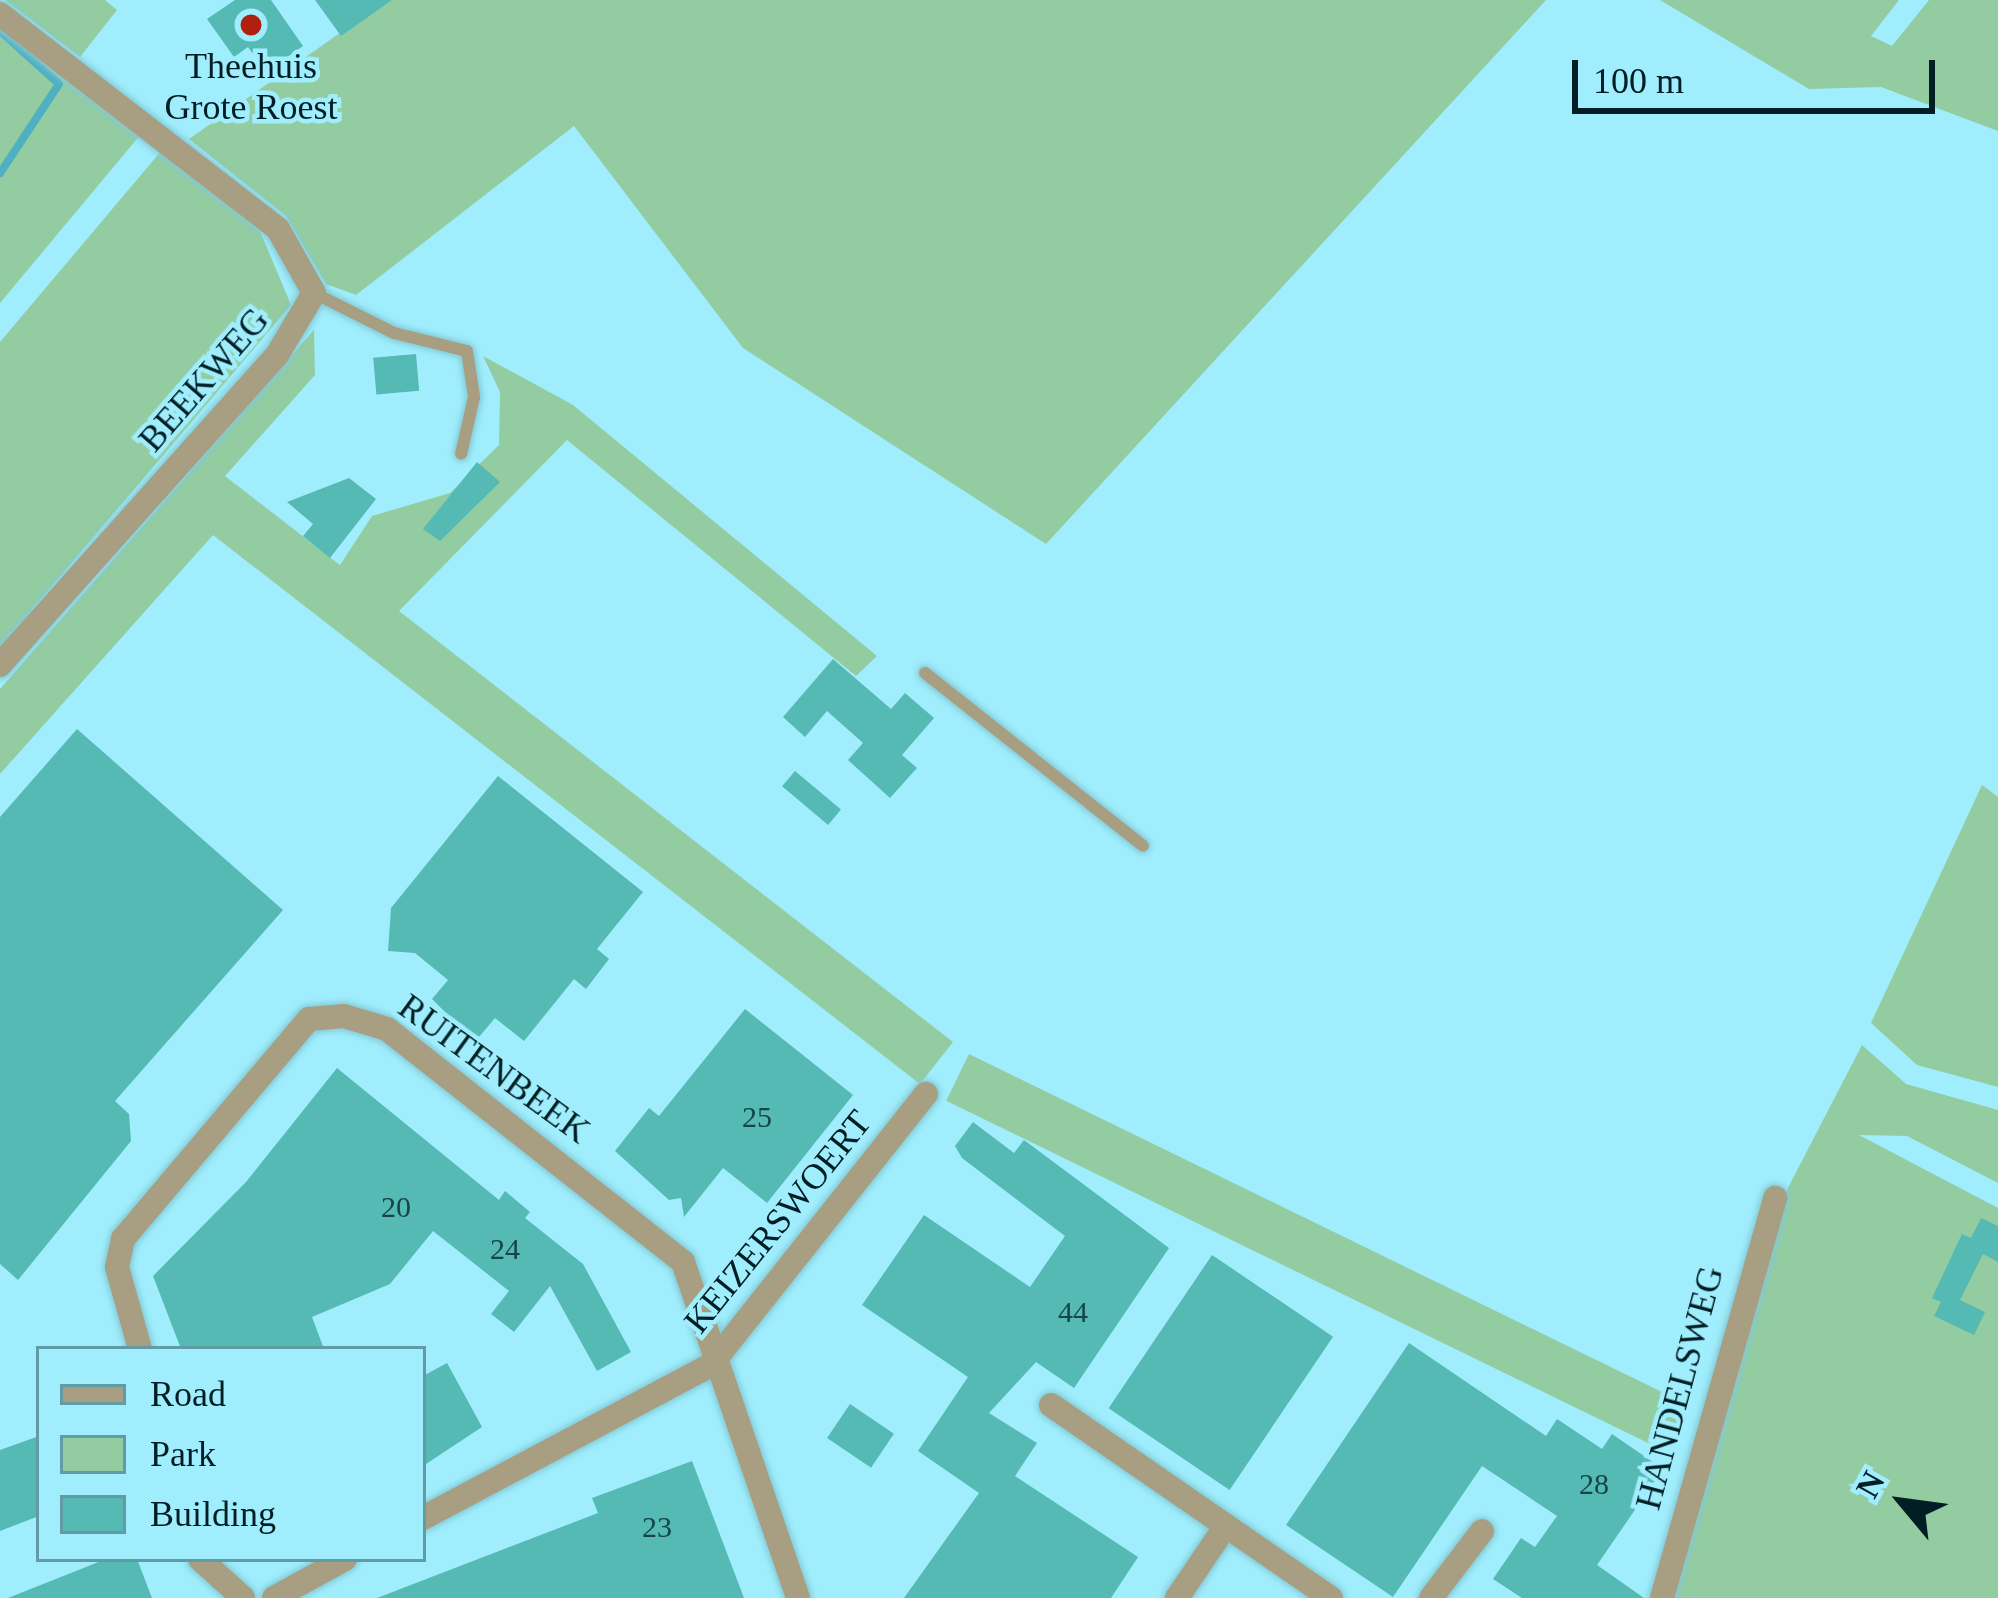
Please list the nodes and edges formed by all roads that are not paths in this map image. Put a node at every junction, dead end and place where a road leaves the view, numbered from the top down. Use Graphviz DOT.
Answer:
graph roads {
  1 [pos="0,14"];
  2 [pos="314,293"];
  3 [pos="461,454"];
  4 [pos="0,665"];
  5 [pos="926,673"];
  6 [pos="1143,846"];
  7 [pos="926,1094"];
  8 [pos="1775,1198"];
  9 [pos="139,1346"];
  10 [pos="711,1365"];
  11 [pos="1051,1405"];
  12 [pos="426,1516"];
  13 [pos="1225,1527"];
  14 [pos="1481,1531"];
  15 [pos="203,1562"];
  16 [pos="340,1562"];
  17 [pos="243,1598"];
  18 [pos="274,1598"];
  19 [pos="798,1598"];
  20 [pos="1177,1598"];
  21 [pos="1331,1598"];
  22 [pos="1431,1598"];
  23 [pos="1662,1598"];
  1 -- 2 [label="street, BEEKWEG"];
  2 -- 3 [label="lane"];
  2 -- 4 [label="street, BEEKWEG"];
  5 -- 6 [label="lane"];
  7 -- 10 [label="street, KEIZERSWOERT"];
  8 -- 23 [label="street, HANDELSWEG"];
  9 -- 10 [label="street, RUITENBEEK"];
  10 -- 12 [label="street, KEIZERSWOERT"];
  10 -- 19 [label="street"];
  11 -- 13 [label="street"];
  13 -- 20 [label="street"];
  13 -- 21 [label="street"];
  14 -- 22 [label="street"];
  15 -- 17 [label="street"];
  16 -- 18 [label="street"];
}
